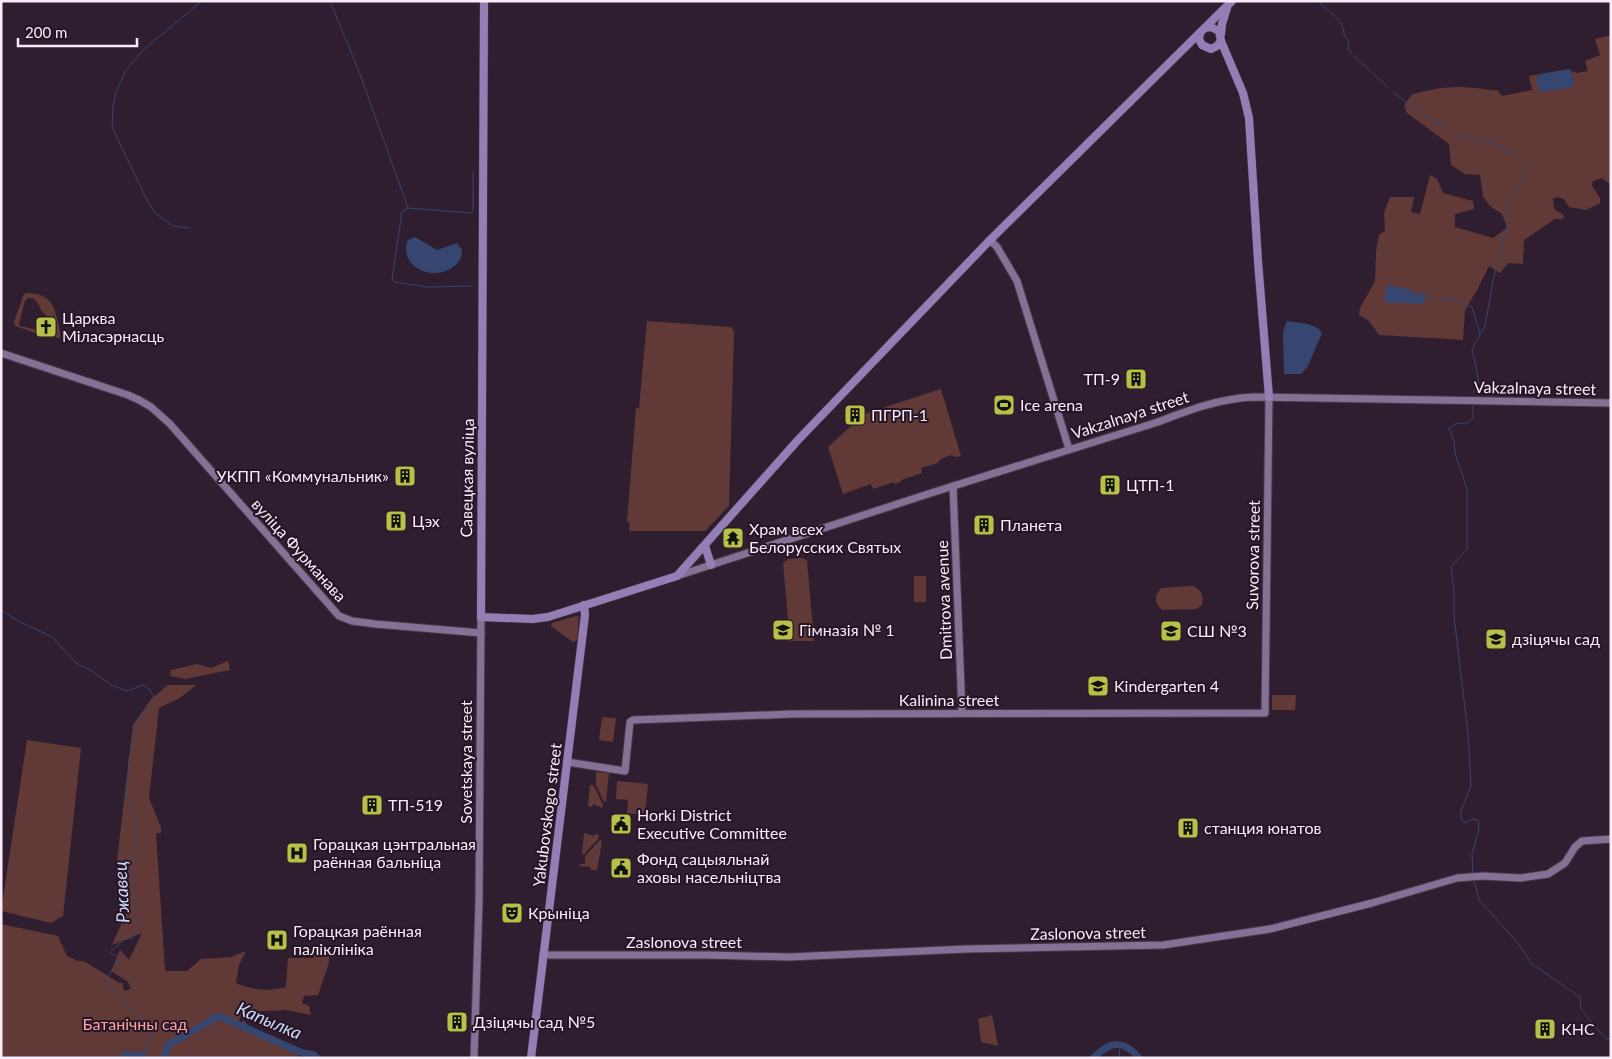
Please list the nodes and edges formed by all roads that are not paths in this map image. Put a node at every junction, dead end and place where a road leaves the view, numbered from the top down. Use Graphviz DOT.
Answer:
graph roads {
  1 [pos="484,1"];
  2 [pos="1231,3"];
  3 [pos="1203,31"];
  4 [pos="1221,38"];
  5 [pos="1208,48"];
  6 [pos="1180,53"];
  7 [pos="1232,67"];
  8 [pos="990,240"];
  9 [pos="1,354"];
  10 [pos="1269,397"];
  11 [pos="1611,403"];
  12 [pos="1069,449"];
  13 [pos="953,486"];
  14 [pos="705,546"];
  15 [pos="711,565"];
  16 [pos="677,576"];
  17 [pos="584,606"];
  18 [pos="481,617"];
  19 [pos="481,633"];
  20 [pos="962,712"];
  21 [pos="1265,714"];
  22 [pos="567,762"];
  23 [pos="1611,839"];
  24 [pos="543,955"];
  25 [pos="474,1058"];
  26 [pos="531,1058"];
  1 -- 18 [label="main road, Савецкая вуліца"];
  2 -- 3 [label="main road"];
  2 -- 4 [label="main road"];
  3 -- 4 [label="main road"];
  3 -- 5 [label="main road"];
  3 -- 6 [label="main road"];
  4 -- 5 [label="main road"];
  4 -- 7 [label="main road"];
  5 -- 6 [label="main road"];
  5 -- 7 [label="main road"];
  6 -- 8 [label="main road"];
  7 -- 10 [label="main road"];
  8 -- 12 [label="main road"];
  8 -- 14 [label="main road"];
  9 -- 19 [label="main road, вуліца Фурманава"];
  10 -- 11 [label="main road, Vakzalnaya street"];
  10 -- 12 [label="main road, Vakzalnaya street"];
  10 -- 21 [label="main road, Suvorova street"];
  12 -- 13 [label="main road, Vakzalnaya street"];
  13 -- 15 [label="main road, Vakzalnaya street"];
  13 -- 20 [label="main road, Dmitrova avenue"];
  14 -- 15 [label="main road"];
  14 -- 16 [label="main road"];
  15 -- 16 [label="main road, Vakzalnaya street"];
  16 -- 17 [label="main road"];
  17 -- 18 [label="main road"];
  17 -- 22 [label="main road, Yakubovskogo street"];
  18 -- 19 [label="main road, Sovetskaya street"];
  19 -- 25 [label="main road, Sovetskaya street"];
  20 -- 21 [label="main road, Kalinina street"];
  20 -- 22 [label="main road, Kalinina street"];
  22 -- 24 [label="main road, Yakubovskogo street"];
  23 -- 24 [label="main road, Zaslonova street"];
  24 -- 26 [label="main road, Yakubovskogo street"];
}
